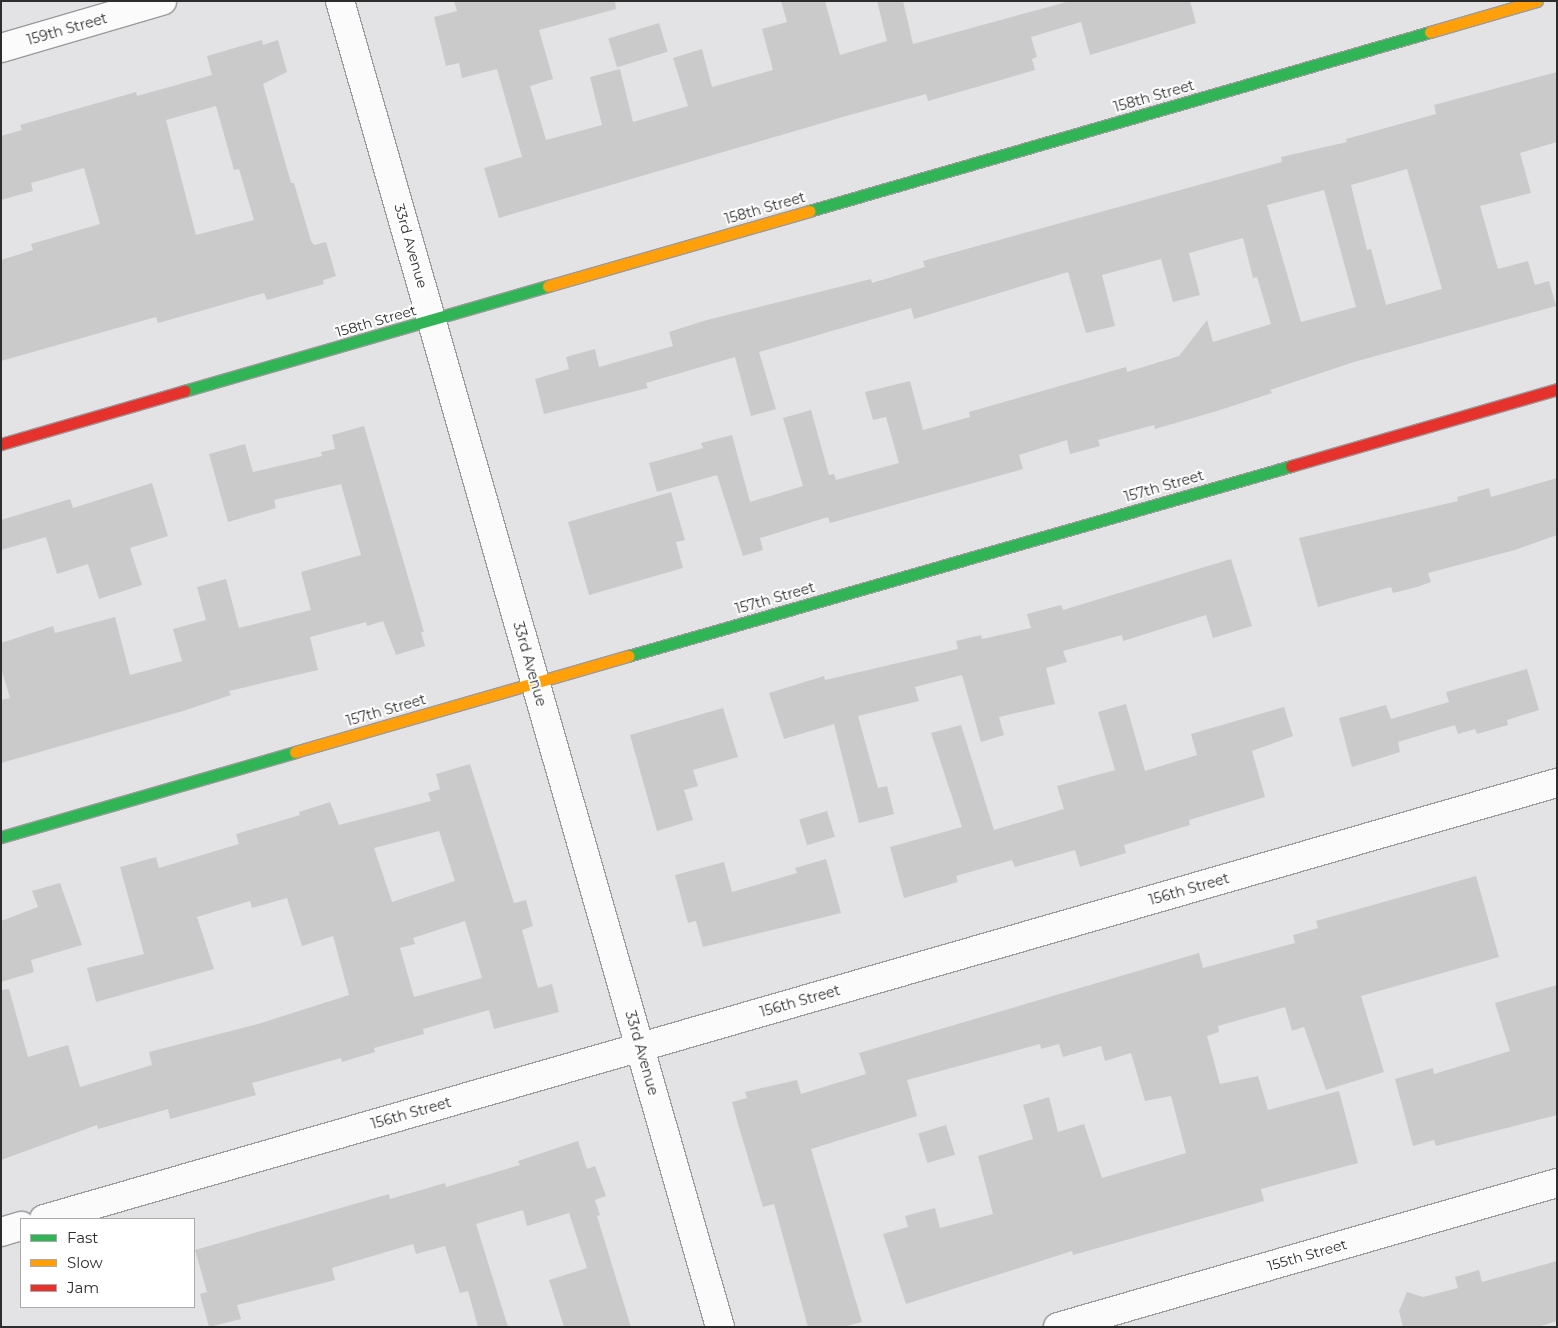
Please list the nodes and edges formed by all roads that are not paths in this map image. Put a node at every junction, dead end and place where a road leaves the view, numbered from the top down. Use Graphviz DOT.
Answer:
graph roads {
  1 [pos="162,1"];
  2 [pos="340,1"];
  3 [pos="1537,1"];
  4 [pos="1,48"];
  5 [pos="432,320"];
  6 [pos="1557,389"];
  7 [pos="1,444"];
  8 [pos="536,682"];
  9 [pos="1557,783"];
  10 [pos="1,837"];
  11 [pos="640,1047"];
  12 [pos="1557,1183"];
  13 [pos="47,1218"];
  14 [pos="20,1226"];
  15 [pos="1,1232"];
  16 [pos="720,1327"];
  17 [pos="1058,1327"];
  1 -- 4 [label="street, 159th Street"];
  2 -- 5 [label="street, 33rd Avenue"];
  3 -- 5 [label="street, 158th Street"];
  5 -- 7 [label="street, 158th Street"];
  5 -- 8 [label="street, 33rd Avenue"];
  6 -- 8 [label="street, 157th Street"];
  8 -- 10 [label="street, 157th Street"];
  8 -- 11 [label="street, 33rd Avenue"];
  9 -- 11 [label="street, 156th Street"];
  11 -- 13 [label="street, 156th Street"];
  11 -- 16 [label="street, 33rd Avenue"];
  12 -- 17 [label="street, 155th Street"];
  14 -- 15 [label="street"];
}
